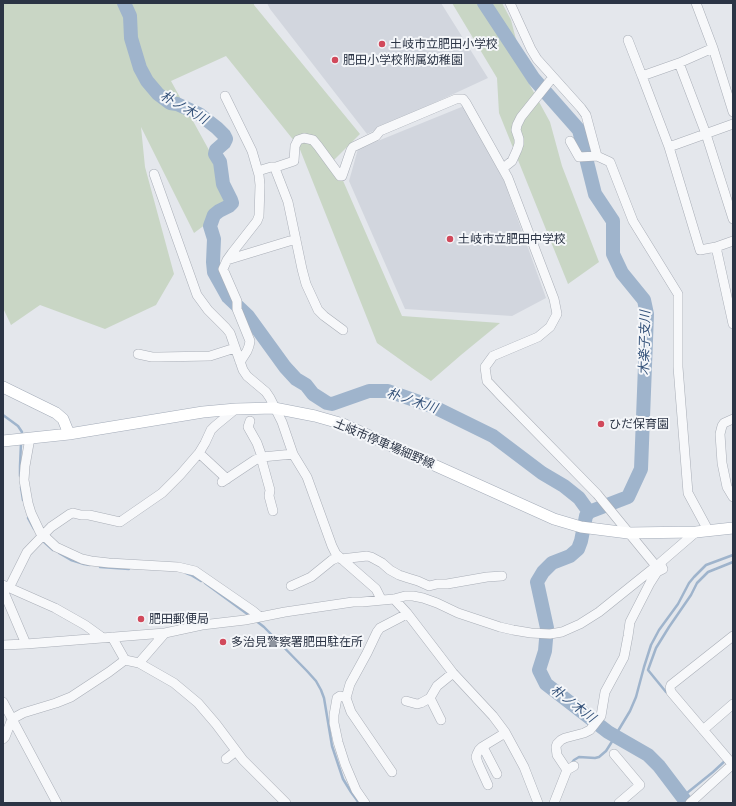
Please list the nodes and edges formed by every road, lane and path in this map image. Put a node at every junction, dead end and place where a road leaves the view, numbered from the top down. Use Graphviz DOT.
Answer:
graph roads {
  1 [pos="510,3"];
  2 [pos="696,3"];
  3 [pos="628,40"];
  4 [pos="712,48"];
  5 [pos="678,63"];
  6 [pos="642,76"];
  7 [pos="553,77"];
  8 [pos="225,96"];
  9 [pos="733,112"];
  10 [pos="733,124"];
  11 [pos="706,134"];
  12 [pos="570,141"];
  13 [pos="669,147"];
  14 [pos="597,156"];
  15 [pos="276,167"];
  16 [pos="503,168"];
  17 [pos="258,171"];
  18 [pos="154,174"];
  19 [pos="733,219"];
  20 [pos="296,239"];
  21 [pos="733,241"];
  22 [pos="716,246"];
  23 [pos="227,260"];
  24 [pos="733,324"];
  25 [pos="343,330"];
  26 [pos="235,348"];
  27 [pos="138,354"];
  28 [pos="240,362"];
  29 [pos="3,386"];
  30 [pos="274,408"];
  31 [pos="234,409"];
  32 [pos="733,419"];
  33 [pos="250,421"];
  34 [pos="70,434"];
  35 [pos="29,438"];
  36 [pos="3,441"];
  37 [pos="199,453"];
  38 [pos="293,454"];
  39 [pos="262,457"];
  40 [pos="733,497"];
  41 [pos="273,511"];
  42 [pos="733,528"];
  43 [pos="708,530"];
  44 [pos="696,532"];
  45 [pos="628,533"];
  46 [pos="41,538"];
  47 [pos="340,558"];
  48 [pos="658,564"];
  49 [pos="502,576"];
  50 [pos="291,586"];
  51 [pos="5,587"];
  52 [pos="381,599"];
  53 [pos="394,599"];
  54 [pos="407,613"];
  55 [pos="259,617"];
  56 [pos="165,633"];
  57 [pos="733,636"];
  58 [pos="107,638"];
  59 [pos="26,644"];
  60 [pos="3,645"];
  61 [pos="125,660"];
  62 [pos="139,663"];
  63 [pos="453,673"];
  64 [pos="346,698"];
  65 [pos="430,698"];
  66 [pos="406,701"];
  67 [pos="3,702"];
  68 [pos="733,704"];
  69 [pos="12,719"];
  70 [pos="441,720"];
  71 [pos="703,730"];
  72 [pos="505,733"];
  73 [pos="3,739"];
  74 [pos="483,746"];
  75 [pos="236,751"];
  76 [pos="614,754"];
  77 [pos="226,759"];
  78 [pos="733,764"];
  79 [pos="392,772"];
  80 [pos="497,774"];
  81 [pos="488,785"];
  82 [pos="57,803"];
  83 [pos="286,803"];
  84 [pos="365,803"];
  85 [pos="538,803"];
  86 [pos="554,803"];
  87 [pos="619,803"];
  88 [pos="690,803"];
  1 -- 7 [label="street"];
  2 -- 4 [label="street"];
  3 -- 6 [label="street"];
  4 -- 5 [label="street"];
  4 -- 9 [label="street"];
  5 -- 6 [label="street"];
  5 -- 11 [label="street"];
  6 -- 13 [label="street"];
  7 -- 14 [label="street"];
  7 -- 16 [label="street"];
  8 -- 17 [label="street"];
  10 -- 11 [label="street"];
  11 -- 13 [label="street"];
  11 -- 19 [label="street"];
  12 -- 14 [label="street"];
  13 -- 22 [label="street"];
  14 -- 43 [label="street"];
  15 -- 16 [label="street"];
  15 -- 17 [label="street"];
  15 -- 20 [label="street"];
  16 -- 45 [label="street"];
  17 -- 23 [label="street"];
  18 -- 26 [label="street"];
  20 -- 23 [label="street"];
  20 -- 25 [label="street"];
  21 -- 22 [label="street"];
  22 -- 24 [label="street"];
  23 -- 28 [label="street"];
  26 -- 27 [label="street"];
  26 -- 28 [label="street"];
  28 -- 30 [label="street"];
  29 -- 34 [label="main road"];
  30 -- 31 [label="main road, 土岐市停車場細野線"];
  30 -- 38 [label="street"];
  30 -- 45 [label="main road, 土岐市停車場細野線"];
  31 -- 34 [label="main road, 土岐市停車場細野線"];
  31 -- 37 [label="street"];
  32 -- 40 [label="street"];
  33 -- 39 [label="street"];
  34 -- 35 [label="main road, 土岐市停車場細野線"];
  35 -- 36 [label="main road, 土岐市停車場細野線"];
  35 -- 46 [label="street"];
  37 -- 39 [label="street"];
  37 -- 46 [label="street"];
  38 -- 39 [label="street"];
  38 -- 47 [label="street"];
  39 -- 41 [label="street"];
  42 -- 43 [label="main road, 土岐市停車場細野線"];
  43 -- 44 [label="main road, 土岐市停車場細野線"];
  44 -- 45 [label="main road, 土岐市停車場細野線"];
  44 -- 48 [label="street"];
  45 -- 48 [label="street"];
  46 -- 51 [label="street"];
  46 -- 55 [label="street"];
  47 -- 49 [label="street"];
  47 -- 50 [label="street"];
  47 -- 52 [label="street"];
  48 -- 53 [label="street"];
  48 -- 86 [label="street"];
  51 -- 58 [label="street"];
  51 -- 59 [label="street"];
  52 -- 53 [label="street"];
  52 -- 55 [label="street"];
  53 -- 54 [label="street"];
  54 -- 63 [label="street"];
  54 -- 64 [label="street"];
  55 -- 56 [label="street"];
  56 -- 58 [label="street"];
  56 -- 62 [label="street"];
  57 -- 71 [label="street"];
  58 -- 59 [label="street"];
  58 -- 61 [label="street"];
  59 -- 60 [label="street"];
  61 -- 62 [label="street"];
  61 -- 69 [label="street"];
  62 -- 75 [label="street"];
  63 -- 65 [label="street"];
  63 -- 72 [label="street"];
  64 -- 79 [label="street"];
  64 -- 84 [label="street"];
  65 -- 66 [label="street"];
  65 -- 70 [label="street"];
  67 -- 69 [label="street"];
  68 -- 71 [label="street"];
  69 -- 73 [label="street"];
  69 -- 82 [label="street"];
  71 -- 78 [label="street"];
  72 -- 74 [label="street"];
  72 -- 85 [label="street"];
  74 -- 80 [label="street"];
  74 -- 81 [label="street"];
  75 -- 77 [label="street"];
  75 -- 83 [label="street"];
  76 -- 87 [label="street"];
  78 -- 88 [label="street"];
}
